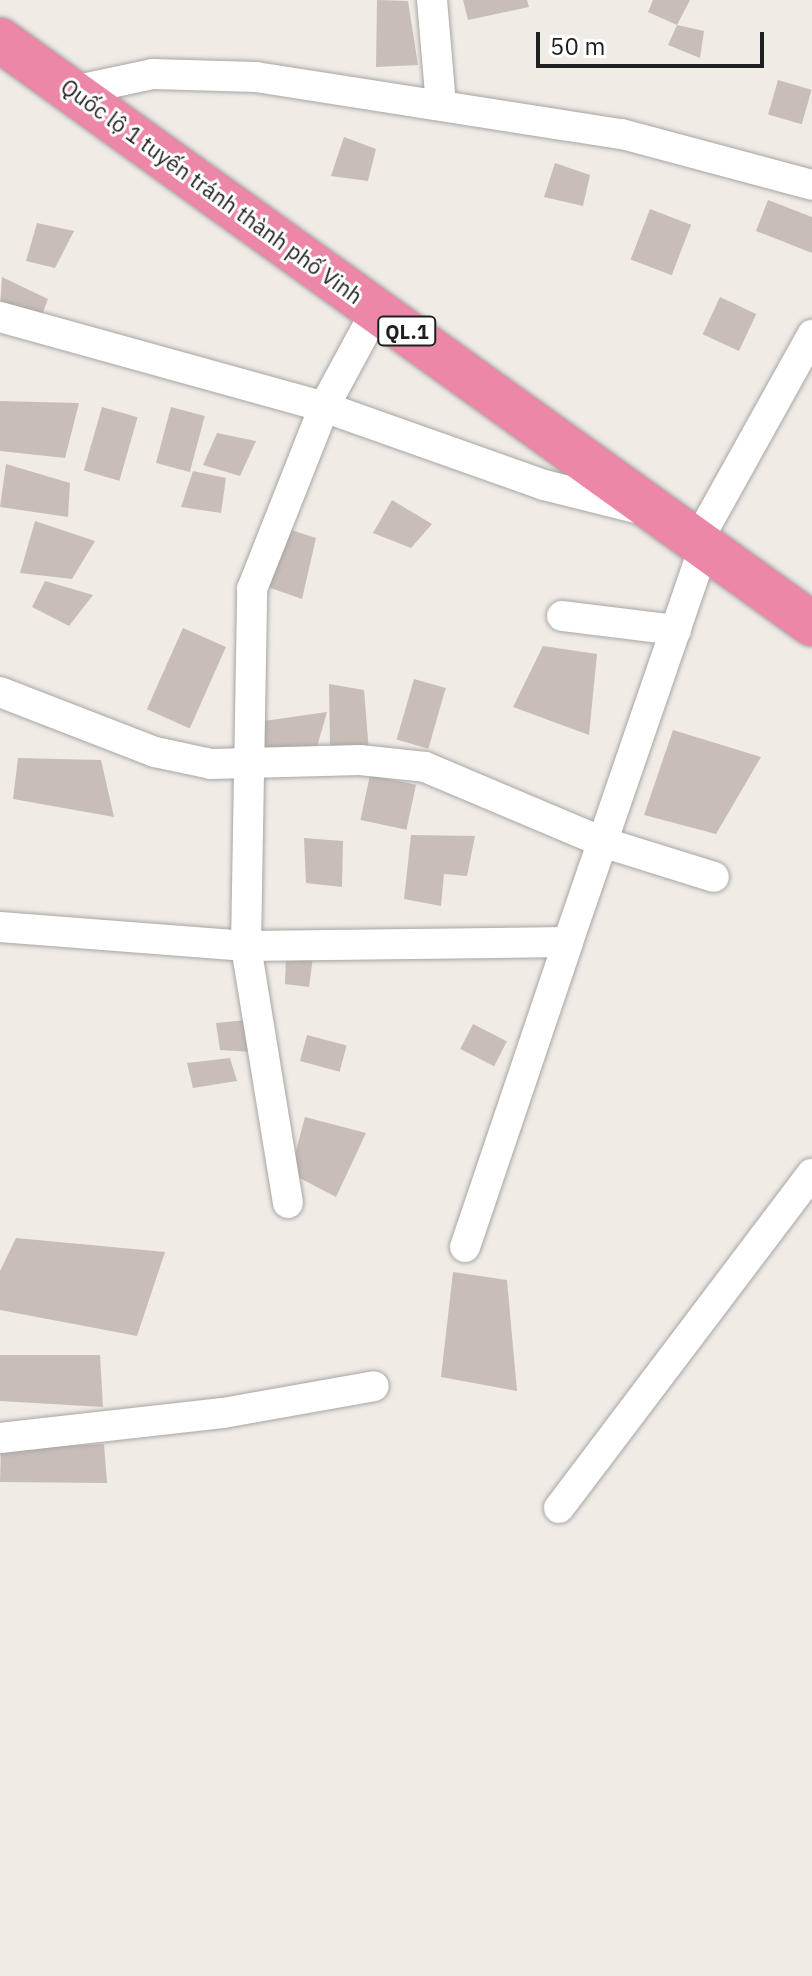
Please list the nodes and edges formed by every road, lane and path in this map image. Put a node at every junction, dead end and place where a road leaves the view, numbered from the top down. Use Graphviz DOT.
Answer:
graph roads {
  1 [pos="432,0"];
  2 [pos="0,40"];
  3 [pos="73,91"];
  4 [pos="441,105"];
  5 [pos="812,185"];
  6 [pos="377,309"];
  7 [pos="0,317"];
  8 [pos="812,335"];
  9 [pos="324,407"];
  10 [pos="657,513"];
  11 [pos="702,543"];
  12 [pos="562,616"];
  13 [pos="812,624"];
  14 [pos="676,630"];
  15 [pos="0,692"];
  16 [pos="245,767"];
  17 [pos="605,843"];
  18 [pos="714,877"];
  19 [pos="0,927"];
  20 [pos="568,942"];
  21 [pos="246,946"];
  22 [pos="812,1174"];
  23 [pos="288,1203"];
  24 [pos="465,1247"];
  25 [pos="374,1386"];
  26 [pos="0,1438"];
  27 [pos="559,1508"];
  1 -- 4 [label="street"];
  2 -- 3 [label="highway, Quốc lộ 1 tuyến tránh thành phố Vinh / QL.1"];
  3 -- 4 [label="street"];
  3 -- 6 [label="highway, Quốc lộ 1 tuyến tránh thành phố Vinh / QL.1"];
  4 -- 5 [label="street"];
  6 -- 9 [label="street"];
  6 -- 10 [label="highway, Quốc lộ 1 tuyến tránh thành phố Vinh / QL.1"];
  7 -- 9 [label="street"];
  8 -- 11 [label="street"];
  9 -- 10 [label="street"];
  9 -- 16 [label="street"];
  10 -- 11 [label="highway, Quốc lộ 1 tuyến tránh thành phố Vinh / QL.1"];
  11 -- 13 [label="highway, Quốc lộ 1 tuyến tránh thành phố Vinh / QL.1"];
  11 -- 14 [label="street"];
  12 -- 14 [label="street"];
  14 -- 17 [label="street"];
  15 -- 16 [label="street"];
  16 -- 17 [label="street"];
  16 -- 21 [label="street"];
  17 -- 18 [label="street"];
  17 -- 20 [label="street"];
  19 -- 21 [label="street"];
  20 -- 21 [label="street"];
  20 -- 24 [label="street"];
  21 -- 23 [label="street"];
  22 -- 27 [label="street"];
  25 -- 26 [label="street"];
}
